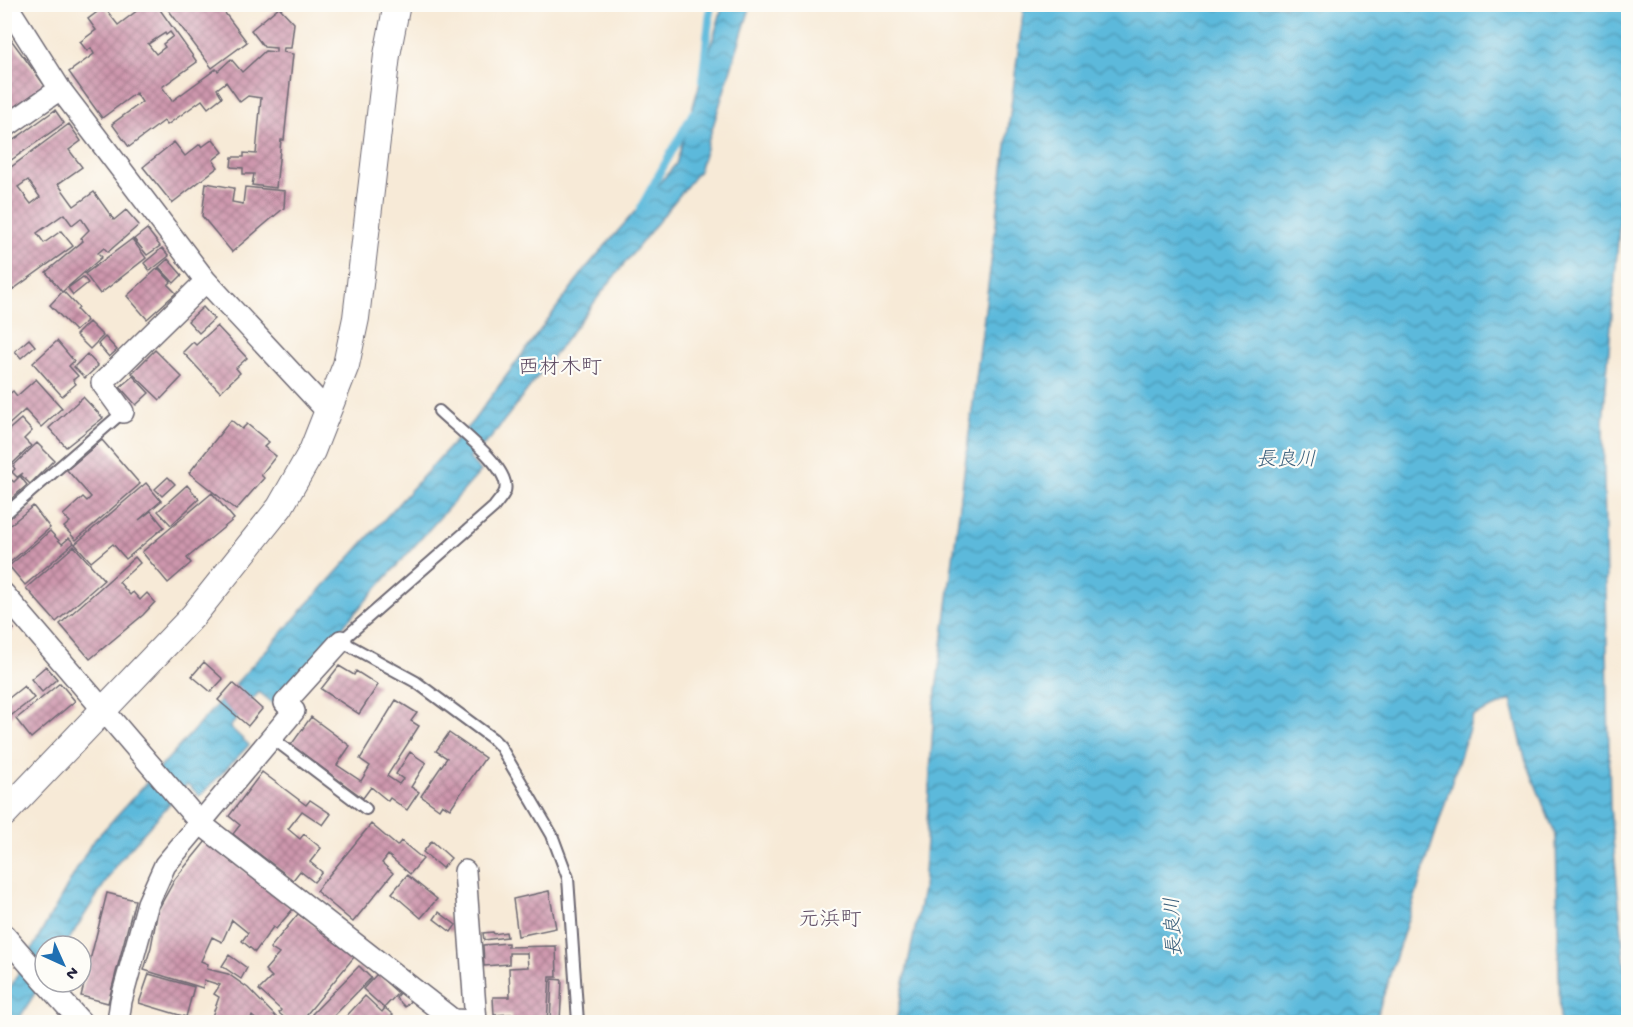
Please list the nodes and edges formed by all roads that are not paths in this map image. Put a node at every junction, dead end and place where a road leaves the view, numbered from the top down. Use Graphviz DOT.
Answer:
graph roads {
  1 [pos="6,4"];
  2 [pos="398,4"];
  3 [pos="60,89"];
  4 [pos="4,128"];
  5 [pos="206,281"];
  6 [pos="327,411"];
  7 [pos="123,412"];
  8 [pos="443,415"];
  9 [pos="4,515"];
  10 [pos="4,594"];
  11 [pos="340,641"];
  12 [pos="104,710"];
  13 [pos="272,738"];
  14 [pos="366,809"];
  15 [pos="4,814"];
  16 [pos="201,824"];
  17 [pos="465,871"];
  18 [pos="4,935"];
  19 [pos="33,968"];
  20 [pos="56,994"];
  21 [pos="476,1022"];
  22 [pos="81,1023"];
  23 [pos="118,1023"];
  24 [pos="578,1023"];
  1 -- 3 [label="street"];
  2 -- 6 [label="street"];
  3 -- 4 [label="street"];
  3 -- 5 [label="street"];
  5 -- 6 [label="street"];
  5 -- 7 [label="street"];
  6 -- 12 [label="street"];
  7 -- 9 [label="lane"];
  8 -- 11 [label="lane"];
  10 -- 12 [label="street"];
  11 -- 13 [label="street"];
  11 -- 24 [label="lane"];
  12 -- 15 [label="street"];
  12 -- 16 [label="street"];
  13 -- 14 [label="lane"];
  13 -- 16 [label="street"];
  16 -- 21 [label="street"];
  16 -- 23 [label="street"];
  17 -- 21 [label="street"];
  18 -- 19 [label="street"];
  20 -- 22 [label="street"];
}
